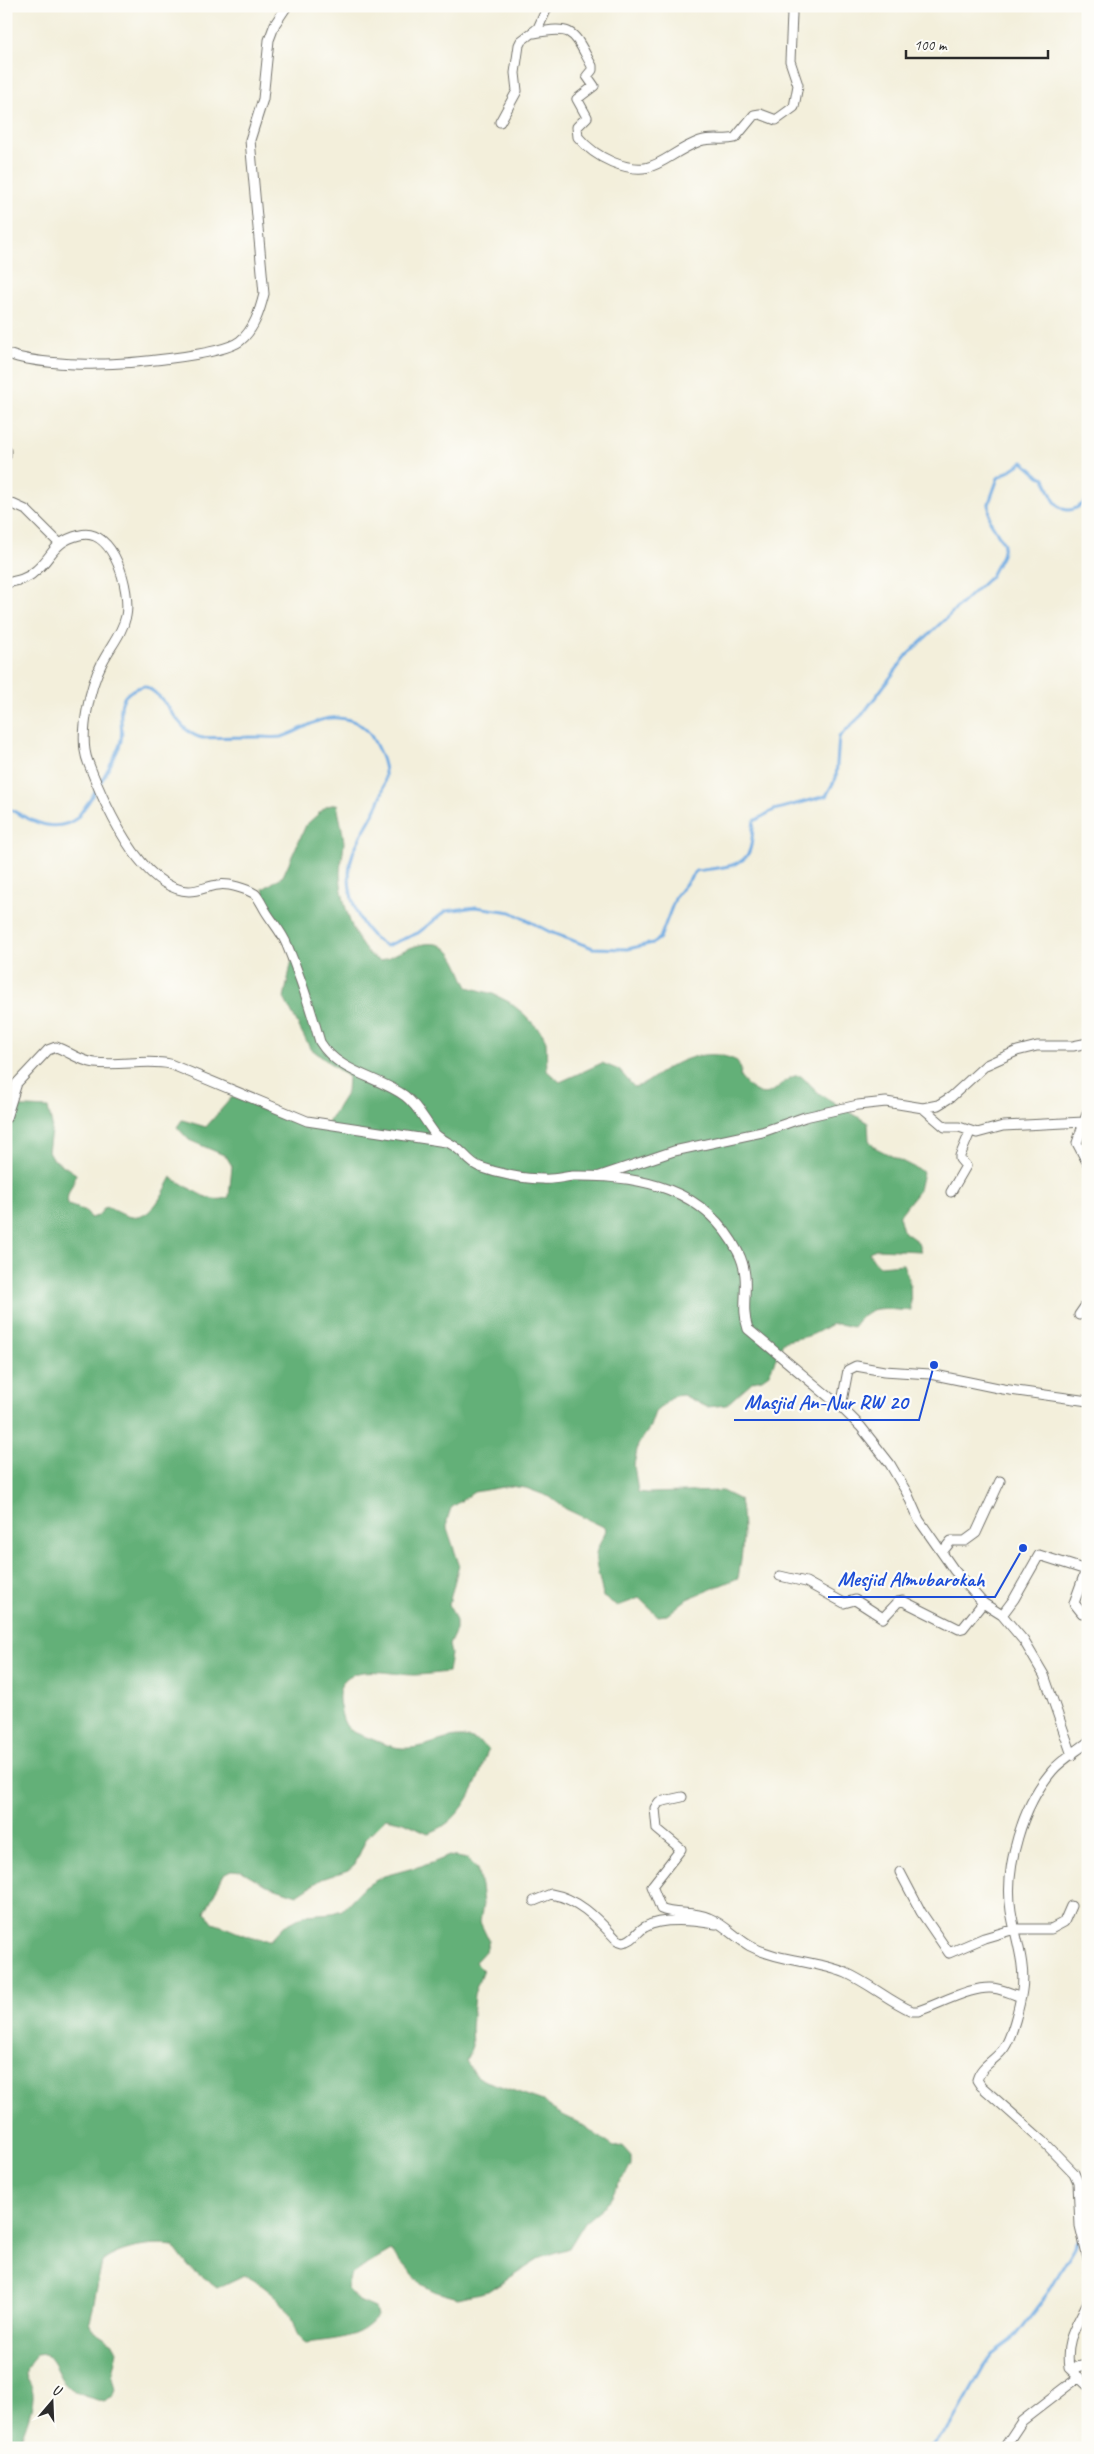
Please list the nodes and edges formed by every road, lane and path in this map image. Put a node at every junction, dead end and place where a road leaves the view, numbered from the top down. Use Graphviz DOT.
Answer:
graph roads {
  1 [pos="287,6"];
  2 [pos="548,6"];
  3 [pos="790,6"];
  4 [pos="534,33"];
  5 [pos="500,122"];
  6 [pos="6,353"];
  7 [pos="6,450"];
  8 [pos="6,456"];
  9 [pos="6,501"];
  10 [pos="60,544"];
  11 [pos="6,583"];
  12 [pos="1088,1043"];
  13 [pos="6,1082"];
  14 [pos="17,1083"];
  15 [pos="923,1108"];
  16 [pos="1088,1111"];
  17 [pos="6,1118"];
  18 [pos="1084,1122"];
  19 [pos="970,1132"];
  20 [pos="448,1142"];
  21 [pos="1088,1164"];
  22 [pos="597,1177"];
  23 [pos="951,1192"];
  24 [pos="1088,1302"];
  25 [pos="1079,1315"];
  26 [pos="1088,1401"];
  27 [pos="841,1408"];
  28 [pos="1000,1481"];
  29 [pos="943,1551"];
  30 [pos="780,1576"];
  31 [pos="983,1603"];
  32 [pos="1082,1614"];
  33 [pos="1002,1615"];
  34 [pos="1088,1742"];
  35 [pos="1072,1755"];
  36 [pos="682,1797"];
  37 [pos="900,1872"];
  38 [pos="534,1901"];
  39 [pos="1071,1906"];
  40 [pos="720,1924"];
  41 [pos="1015,1929"];
  42 [pos="1021,1997"];
  43 [pos="1088,2259"];
  44 [pos="1088,2302"];
  45 [pos="1088,2365"];
  46 [pos="1069,2368"];
  47 [pos="1079,2377"];
  48 [pos="1088,2386"];
  49 [pos="1004,2448"];
  1 -- 6 [label="street"];
  2 -- 4 [label="street"];
  3 -- 4 [label="street"];
  4 -- 5 [label="street"];
  7 -- 8 [label="street"];
  9 -- 10 [label="street"];
  10 -- 11 [label="street"];
  10 -- 20 [label="street"];
  12 -- 15 [label="street"];
  13 -- 14 [label="street"];
  14 -- 17 [label="street"];
  14 -- 20 [label="street"];
  15 -- 19 [label="street"];
  15 -- 22 [label="street"];
  16 -- 18 [label="street"];
  18 -- 19 [label="street"];
  18 -- 21 [label="street"];
  19 -- 23 [label="street"];
  20 -- 22 [label="street"];
  22 -- 27 [label="street"];
  24 -- 25 [label="street"];
  26 -- 27 [label="street"];
  27 -- 29 [label="street"];
  28 -- 29 [label="street"];
  29 -- 31 [label="street"];
  30 -- 31 [label="street"];
  31 -- 33 [label="street"];
  32 -- 33 [label="street"];
  33 -- 35 [label="street"];
  34 -- 35 [label="street"];
  35 -- 41 [label="street"];
  36 -- 40 [label="street"];
  37 -- 41 [label="street"];
  38 -- 40 [label="street"];
  39 -- 41 [label="street"];
  40 -- 42 [label="street"];
  41 -- 42 [label="street"];
  42 -- 43 [label="street"];
  44 -- 46 [label="street"];
  45 -- 46 [label="street"];
  46 -- 47 [label="street"];
  47 -- 48 [label="street"];
  47 -- 49 [label="street"];
}
